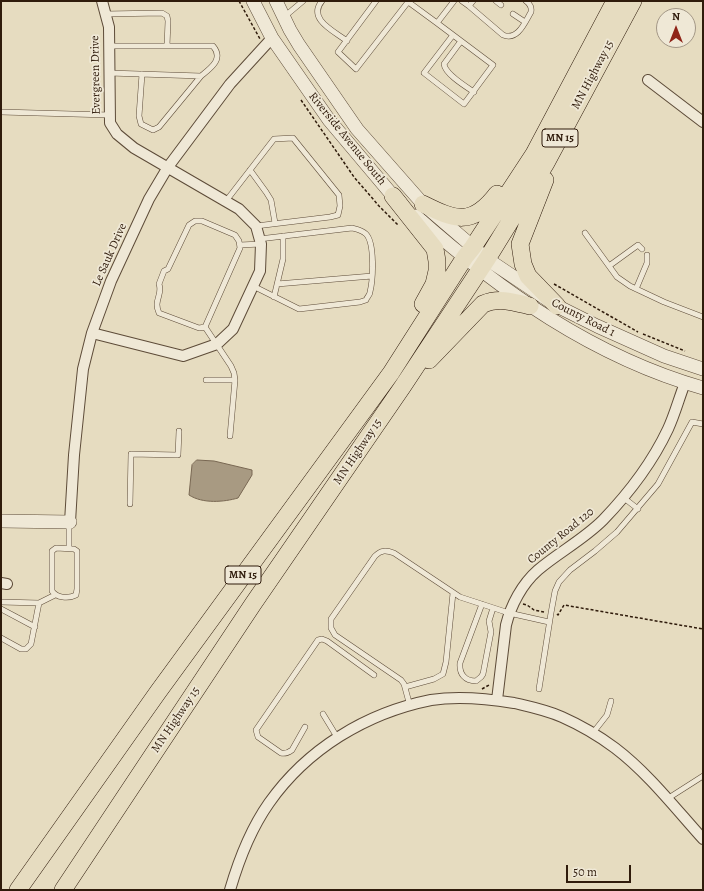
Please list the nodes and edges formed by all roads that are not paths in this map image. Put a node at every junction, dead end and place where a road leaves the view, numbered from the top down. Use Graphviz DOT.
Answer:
graph roads {
  1 [pos="102,1"];
  2 [pos="253,1"];
  3 [pos="276,1"];
  4 [pos="303,1"];
  5 [pos="322,1"];
  6 [pos="368,1"];
  7 [pos="407,1"];
  8 [pos="454,1"];
  9 [pos="462,1"];
  10 [pos="473,1"];
  11 [pos="496,1"];
  12 [pos="526,1"];
  13 [pos="615,1"];
  14 [pos="633,1"];
  15 [pos="374,3"];
  16 [pos="501,5"];
  17 [pos="469,6"];
  18 [pos="106,14"];
  19 [pos="513,14"];
  20 [pos="284,17"];
  21 [pos="525,22"];
  22 [pos="437,23"];
  23 [pos="453,35"];
  24 [pos="272,38"];
  25 [pos="347,41"];
  26 [pos="461,41"];
  27 [pos="109,46"];
  28 [pos="167,46"];
  29 [pos="109,73"];
  30 [pos="142,74"];
  31 [pos="201,76"];
  32 [pos="648,80"];
  33 [pos="474,92"];
  34 [pos="1,112"];
  35 [pos="109,115"];
  36 [pos="703,122"];
  37 [pos="549,141"];
  38 [pos="168,167"];
  39 [pos="250,170"];
  40 [pos="393,196"];
  41 [pos="226,201"];
  42 [pos="423,204"];
  43 [pos="275,224"];
  44 [pos="256,226"];
  45 [pos="585,233"];
  46 [pos="283,236"];
  47 [pos="260,241"];
  48 [pos="240,245"];
  49 [pos="642,249"];
  50 [pos="469,252"];
  51 [pos="647,255"];
  52 [pos="483,265"];
  53 [pos="609,266"];
  54 [pos="372,276"];
  55 [pos="277,284"];
  56 [pos="253,286"];
  57 [pos="636,289"];
  58 [pos="274,296"];
  59 [pos="530,306"];
  60 [pos="557,306"];
  61 [pos="703,317"];
  62 [pos="205,327"];
  63 [pos="92,333"];
  64 [pos="217,344"];
  65 [pos="703,369"];
  66 [pos="206,380"];
  67 [pos="235,380"];
  68 [pos="685,383"];
  69 [pos="403,386"];
  70 [pos="703,388"];
  71 [pos="371,400"];
  72 [pos="703,424"];
  73 [pos="179,430"];
  74 [pos="230,436"];
  75 [pos="624,498"];
  76 [pos="130,504"];
  77 [pos="638,509"];
  78 [pos="1,521"];
  79 [pos="70,522"];
  80 [pos="69,548"];
  81 [pos="453,593"];
  82 [pos="55,595"];
  83 [pos="1,602"];
  84 [pos="39,603"];
  85 [pos="482,604"];
  86 [pos="493,608"];
  87 [pos="511,608"];
  88 [pos="1,609"];
  89 [pos="549,622"];
  90 [pos="34,627"];
  91 [pos="1,638"];
  92 [pos="374,675"];
  93 [pos="405,687"];
  94 [pos="539,689"];
  95 [pos="497,700"];
  96 [pos="611,701"];
  97 [pos="410,706"];
  98 [pos="323,714"];
  99 [pos="305,727"];
  100 [pos="592,734"];
  101 [pos="337,737"];
  102 [pos="703,776"];
  103 [pos="667,799"];
  104 [pos="703,839"];
  105 [pos="18,890"];
  106 [pos="63,890"];
  107 [pos="230,890"];
  1 -- 18 [label="street, Evergreen Drive"];
  2 -- 24 [label="street, Riverside Avenue South"];
  3 -- 20 [label="street, Riverside Avenue South"];
  4 -- 20 [label="lane"];
  5 -- 25 [label="lane"];
  6 -- 15 [label="lane"];
  7 -- 22 [label="lane"];
  7 -- 25 [label="lane"];
  8 -- 22 [label="lane"];
  9 -- 17 [label="lane"];
  10 -- 17 [label="lane"];
  11 -- 16 [label="lane"];
  12 -- 21 [label="lane"];
  13 -- 37 [label="highway, MN Highway 15 / MN 15"];
  14 -- 37 [label="highway, MN Highway 15 / MN 15"];
  15 -- 25 [label="lane"];
  17 -- 21 [label="lane"];
  18 -- 27 [label="street, Evergreen Drive"];
  18 -- 28 [label="lane"];
  19 -- 21 [label="lane"];
  20 -- 42 [label="street, Riverside Avenue South"];
  22 -- 23 [label="lane"];
  23 -- 26 [label="lane"];
  23 -- 33 [label="lane"];
  24 -- 38 [label="street, Le Sauk Drive"];
  24 -- 40 [label="street, Riverside Avenue South"];
  26 -- 33 [label="lane"];
  26 -- 33 [label="lane"];
  27 -- 28 [label="lane"];
  27 -- 29 [label="street, Evergreen Drive"];
  28 -- 31 [label="lane"];
  29 -- 30 [label="lane"];
  29 -- 35 [label="street, Evergreen Drive"];
  30 -- 31 [label="lane"];
  30 -- 31 [label="lane"];
  32 -- 36 [label="street"];
  34 -- 35 [label="lane"];
  35 -- 38 [label="street, Evergreen Drive"];
  37 -- 42 [label="highway"];
  37 -- 50 [label="highway, MN Highway 15 / MN 15"];
  37 -- 52 [label="highway, MN Highway 15 / MN 15"];
  37 -- 60 [label="highway"];
  38 -- 41 [label="street, Evergreen Drive"];
  38 -- 63 [label="street, Le Sauk Drive"];
  39 -- 41 [label="lane"];
  39 -- 43 [label="lane"];
  39 -- 43 [label="lane"];
  40 -- 50 [label="street, Riverside Avenue South"];
  40 -- 71 [label="highway"];
  41 -- 44 [label="street, Evergreen Drive"];
  42 -- 50 [label="street, Riverside Avenue South"];
  43 -- 44 [label="lane"];
  44 -- 47 [label="street"];
  45 -- 53 [label="lane"];
  46 -- 47 [label="lane"];
  46 -- 54 [label="lane"];
  46 -- 55 [label="lane"];
  47 -- 48 [label="lane"];
  47 -- 56 [label="street"];
  48 -- 62 [label="lane"];
  48 -- 62 [label="lane"];
  49 -- 53 [label="lane"];
  50 -- 52 [label="street, County Road 1"];
  50 -- 71 [label="highway, MN Highway 15 / MN 15"];
  51 -- 57 [label="lane"];
  52 -- 59 [label="street, County Road 1"];
  52 -- 60 [label="street, County Road 1"];
  52 -- 69 [label="highway, MN Highway 15 / MN 15"];
  53 -- 57 [label="lane"];
  54 -- 55 [label="lane"];
  54 -- 58 [label="lane"];
  55 -- 58 [label="lane"];
  56 -- 58 [label="lane"];
  56 -- 64 [label="street"];
  57 -- 61 [label="lane"];
  59 -- 68 [label="street, County Road 1"];
  59 -- 69 [label="highway"];
  60 -- 65 [label="street, County Road 1"];
  62 -- 64 [label="lane"];
  63 -- 64 [label="street"];
  63 -- 79 [label="street, Le Sauk Drive"];
  64 -- 67 [label="lane"];
  66 -- 67 [label="lane"];
  67 -- 74 [label="lane"];
  68 -- 70 [label="street, County Road 1"];
  68 -- 75 [label="street, County Road 120"];
  69 -- 106 [label="highway, MN Highway 15 / MN 15"];
  71 -- 105 [label="highway, MN Highway 15 / MN 15"];
  72 -- 77 [label="lane"];
  73 -- 76 [label="lane"];
  75 -- 77 [label="lane"];
  75 -- 87 [label="street, County Road 120"];
  77 -- 89 [label="lane"];
  78 -- 79 [label="street"];
  79 -- 80 [label="lane"];
  80 -- 82 [label="lane"];
  80 -- 82 [label="lane"];
  81 -- 85 [label="lane"];
  81 -- 93 [label="lane"];
  81 -- 93 [label="lane"];
  82 -- 84 [label="lane"];
  83 -- 84 [label="lane"];
  84 -- 90 [label="lane"];
  85 -- 86 [label="lane"];
  85 -- 86 [label="lane"];
  86 -- 87 [label="lane"];
  87 -- 89 [label="lane"];
  87 -- 95 [label="street, County Road 120"];
  88 -- 90 [label="lane"];
  89 -- 94 [label="lane"];
  90 -- 91 [label="lane"];
  92 -- 99 [label="lane"];
  93 -- 97 [label="lane"];
  95 -- 97 [label="street"];
  95 -- 100 [label="street"];
  96 -- 100 [label="lane"];
  97 -- 101 [label="street"];
  98 -- 101 [label="lane"];
  100 -- 103 [label="street"];
  101 -- 107 [label="street"];
  102 -- 103 [label="lane"];
  103 -- 104 [label="street"];
}
